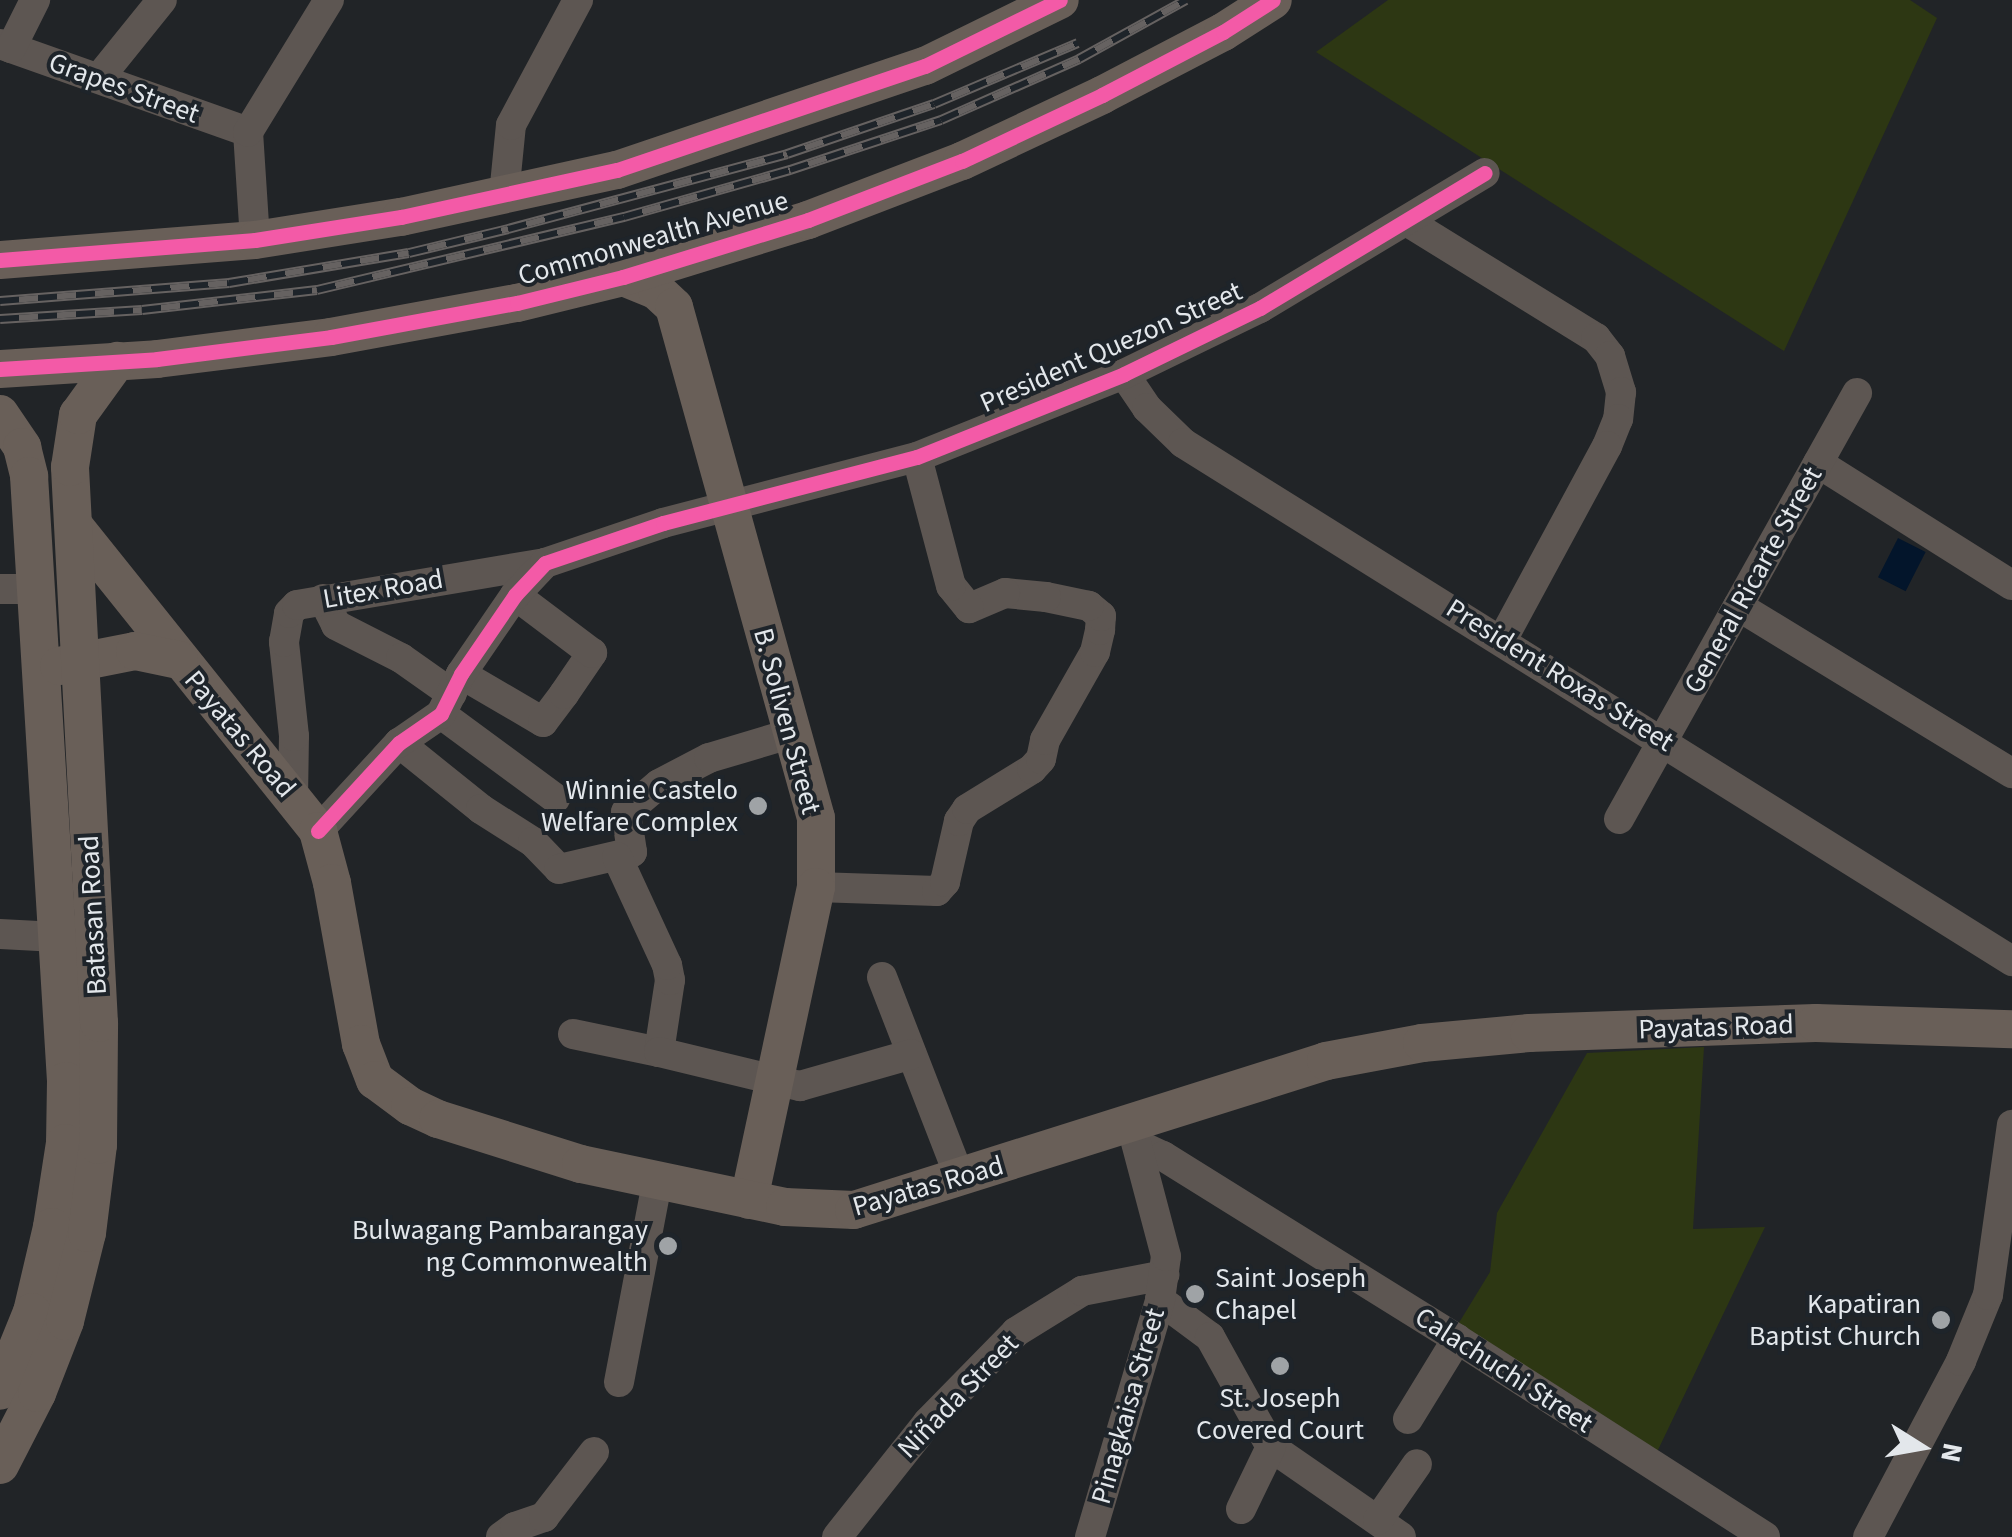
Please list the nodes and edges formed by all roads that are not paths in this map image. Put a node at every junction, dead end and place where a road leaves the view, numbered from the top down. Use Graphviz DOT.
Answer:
graph roads {
  1 [pos="35,0"];
  2 [pos="162,0"];
  3 [pos="329,0"];
  4 [pos="578,0"];
  5 [pos="1060,0"];
  6 [pos="1273,0"];
  7 [pos="6,46"];
  8 [pos="99,78"];
  9 [pos="248,132"];
  10 [pos="1485,172"];
  11 [pos="504,195"];
  12 [pos="1408,222"];
  13 [pos="255,240"];
  14 [pos="0,260"];
  15 [pos="622,277"];
  16 [pos="117,361"];
  17 [pos="0,370"];
  18 [pos="1124,374"];
  19 [pos="1857,393"];
  20 [pos="0,414"];
  21 [pos="917,457"];
  22 [pos="1818,463"];
  23 [pos="730,508"];
  24 [pos="74,526"];
  25 [pos="545,563"];
  26 [pos="2012,585"];
  27 [pos="0,589"];
  28 [pos="38,589"];
  29 [pos="515,595"];
  30 [pos="323,599"];
  31 [pos="1738,606"];
  32 [pos="1503,638"];
  33 [pos="179,660"];
  34 [pos="82,664"];
  35 [pos="42,667"];
  36 [pos="451,694"];
  37 [pos="793,733"];
  38 [pos="1664,740"];
  39 [pos="399,743"];
  40 [pos="2012,772"];
  41 [pos="293,798"];
  42 [pos="555,798"];
  43 [pos="1619,819"];
  44 [pos="318,831"];
  45 [pos="617,857"];
  46 [pos="816,887"];
  47 [pos="0,934"];
  48 [pos="58,936"];
  49 [pos="2011,958"];
  50 [pos="882,977"];
  51 [pos="2012,1029"];
  52 [pos="573,1034"];
  53 [pos="660,1052"];
  54 [pos="912,1054"];
  55 [pos="776,1083"];
  56 [pos="2012,1126"];
  57 [pos="1134,1134"];
  58 [pos="960,1178"];
  59 [pos="658,1182"];
  60 [pos="749,1200"];
  61 [pos="1162,1288"];
  62 [pos="1457,1339"];
  63 [pos="618,1382"];
  64 [pos="0,1391"];
  65 [pos="1408,1420"];
  66 [pos="1271,1447"];
  67 [pos="594,1452"];
  68 [pos="1417,1464"];
  69 [pos="0,1465"];
  70 [pos="1242,1509"];
  71 [pos="1390,1529"];
  72 [pos="1869,1536"];
  73 [pos="501,1537"];
  74 [pos="837,1537"];
  75 [pos="1090,1537"];
  76 [pos="1764,1537"];
  1 -- 7 [label="street"];
  2 -- 8 [label="street"];
  3 -- 9 [label="street"];
  4 -- 11 [label="street"];
  5 -- 11 [label="main road"];
  6 -- 15 [label="main road, Commonwealth Avenue"];
  7 -- 8 [label="street, Grapes Street"];
  8 -- 9 [label="street, Grapes Street"];
  9 -- 13 [label="street"];
  10 -- 12 [label="street, President Quezon Street"];
  11 -- 13 [label="main road"];
  12 -- 18 [label="street, President Quezon Street"];
  12 -- 32 [label="street"];
  13 -- 14 [label="main road"];
  15 -- 16 [label="main road, Commonwealth Avenue"];
  15 -- 23 [label="main road, B. Soliven Street"];
  16 -- 17 [label="main road, Commonwealth Avenue"];
  16 -- 24 [label="main road, Batasan Road"];
  18 -- 21 [label="street, President Quezon Street"];
  18 -- 32 [label="street, President Roxas Street"];
  19 -- 22 [label="street, General Ricarte Street"];
  20 -- 28 [label="main road, Batasan Road"];
  21 -- 23 [label="street, President Quezon Street"];
  21 -- 46 [label="street"];
  22 -- 26 [label="street"];
  22 -- 31 [label="street, General Ricarte Street"];
  23 -- 25 [label="street, Litex Road"];
  23 -- 37 [label="main road, B. Soliven Street"];
  24 -- 33 [label="main road, Payatas Road"];
  24 -- 34 [label="main road, Batasan Road"];
  25 -- 29 [label="street"];
  25 -- 30 [label="street, Litex Road"];
  27 -- 28 [label="street"];
  28 -- 35 [label="main road, Batasan Road"];
  29 -- 36 [label="street"];
  29 -- 36 [label="street"];
  30 -- 36 [label="street"];
  30 -- 41 [label="street, Litex Road"];
  31 -- 38 [label="street, General Ricarte Street"];
  31 -- 40 [label="street"];
  32 -- 38 [label="street, President Roxas Street"];
  33 -- 34 [label="main road"];
  33 -- 41 [label="main road, Payatas Road"];
  34 -- 35 [label="main road"];
  34 -- 69 [label="main road, Batasan Road"];
  35 -- 48 [label="main road, Batasan Road"];
  36 -- 39 [label="street"];
  36 -- 42 [label="street"];
  37 -- 45 [label="street"];
  37 -- 46 [label="main road, B. Soliven Street"];
  38 -- 43 [label="street, General Ricarte Street"];
  38 -- 49 [label="street, President Roxas Street"];
  39 -- 44 [label="street"];
  39 -- 45 [label="street"];
  41 -- 44 [label="main road, Payatas Road"];
  44 -- 59 [label="main road, Payatas Road"];
  45 -- 53 [label="street"];
  46 -- 55 [label="main road, B. Soliven Street"];
  47 -- 48 [label="street"];
  48 -- 64 [label="main road, Batasan Road"];
  50 -- 54 [label="street"];
  51 -- 57 [label="main road, Payatas Road"];
  52 -- 53 [label="street"];
  53 -- 55 [label="street"];
  54 -- 55 [label="street"];
  54 -- 58 [label="street"];
  55 -- 60 [label="main road, B. Soliven Street"];
  56 -- 72 [label="street"];
  57 -- 58 [label="main road, Payatas Road"];
  57 -- 61 [label="street, Pinagkaisa Street"];
  57 -- 62 [label="street, Calachuchi Street"];
  58 -- 60 [label="main road, Payatas Road"];
  59 -- 60 [label="main road, Payatas Road"];
  59 -- 63 [label="street"];
  61 -- 66 [label="street"];
  61 -- 74 [label="street, Niñada Street"];
  61 -- 75 [label="street, Pinagkaisa Street"];
  62 -- 65 [label="street"];
  62 -- 76 [label="street, Calachuchi Street"];
  66 -- 70 [label="street"];
  66 -- 71 [label="street"];
  67 -- 73 [label="street"];
  68 -- 71 [label="street"];
}
